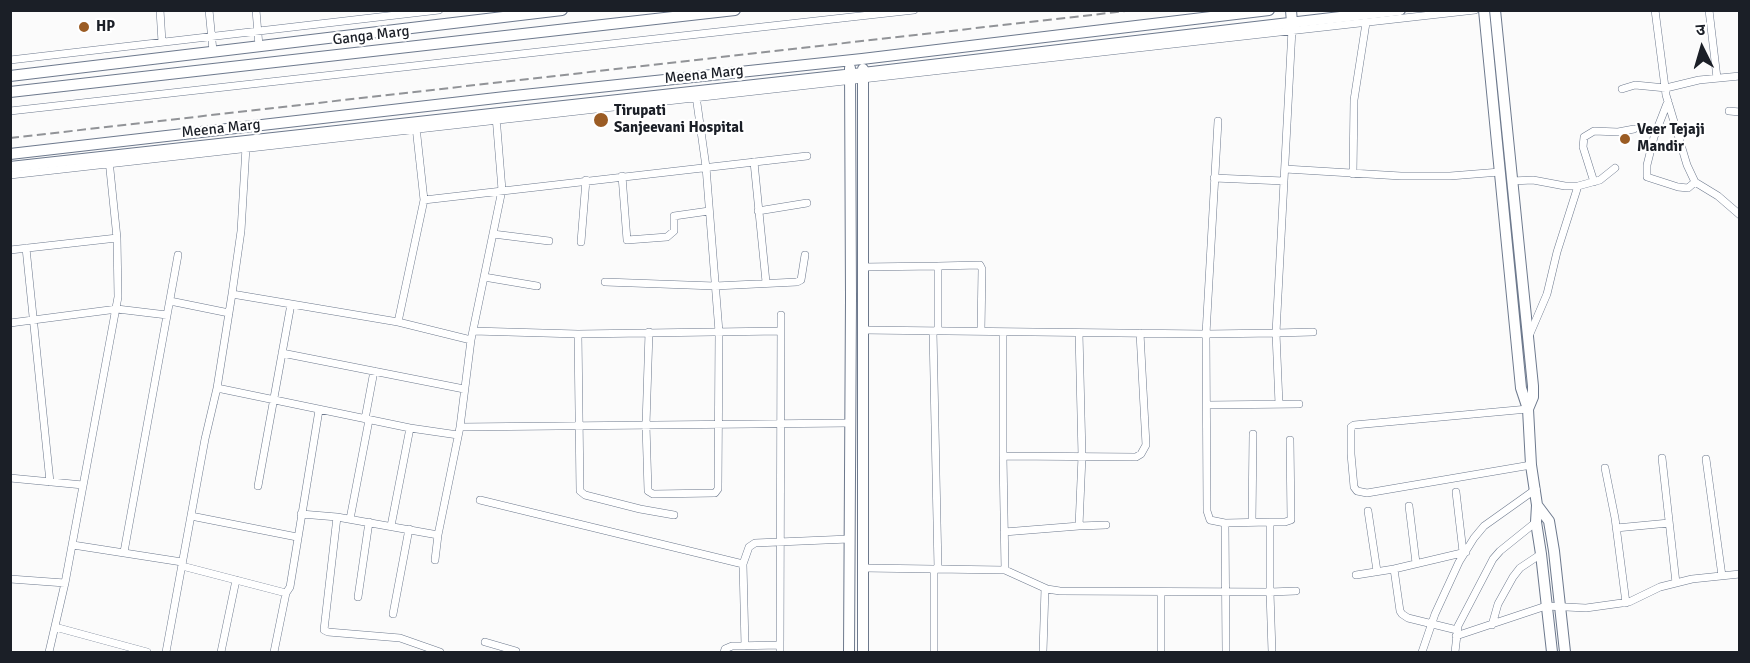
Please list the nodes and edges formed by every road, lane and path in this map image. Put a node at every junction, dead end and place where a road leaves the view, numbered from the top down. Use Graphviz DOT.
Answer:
graph roads {
  1 [pos="160,10"];
  2 [pos="209,10"];
  3 [pos="256,10"];
  4 [pos="439,10"];
  5 [pos="562,10"];
  6 [pos="735,10"];
  7 [pos="914,10"];
  8 [pos="1269,10"];
  9 [pos="1291,10"];
  10 [pos="1400,10"];
  11 [pos="1475,10"];
  12 [pos="1484,10"];
  13 [pos="1495,10"];
  14 [pos="1655,10"];
  15 [pos="1709,10"];
  16 [pos="542,12"];
  17 [pos="373,14"];
  18 [pos="484,15"];
  19 [pos="1366,23"];
  20 [pos="1292,27"];
  21 [pos="258,30"];
  22 [pos="212,36"];
  23 [pos="162,42"];
  24 [pos="141,44"];
  25 [pos="259,46"];
  26 [pos="213,51"];
  27 [pos="862,59"];
  28 [pos="10,60"];
  29 [pos="143,60"];
  30 [pos="849,61"];
  31 [pos="10,76"];
  32 [pos="863,76"];
  33 [pos="1740,76"];
  34 [pos="694,78"];
  35 [pos="850,78"];
  36 [pos="1717,78"];
  37 [pos="1666,88"];
  38 [pos="1622,89"];
  39 [pos="10,92"];
  40 [pos="696,95"];
  41 [pos="495,98"];
  42 [pos="1668,101"];
  43 [pos="413,108"];
  44 [pos="10,111"];
  45 [pos="1729,111"];
  46 [pos="1740,112"];
  47 [pos="496,117"];
  48 [pos="1218,121"];
  49 [pos="415,126"];
  50 [pos="1634,129"];
  51 [pos="246,145"];
  52 [pos="10,154"];
  53 [pos="807,156"];
  54 [pos="109,160"];
  55 [pos="754,162"];
  56 [pos="10,167"];
  57 [pos="706,167"];
  58 [pos="1616,168"];
  59 [pos="1285,169"];
  60 [pos="1500,172"];
  61 [pos="1353,174"];
  62 [pos="10,175"];
  63 [pos="622,176"];
  64 [pos="1214,177"];
  65 [pos="586,180"];
  66 [pos="1284,181"];
  67 [pos="1512,181"];
  68 [pos="1594,182"];
  69 [pos="1695,182"];
  70 [pos="1578,186"];
  71 [pos="502,190"];
  72 [pos="424,200"];
  73 [pos="807,203"];
  74 [pos="758,210"];
  75 [pos="709,211"];
  76 [pos="1740,215"];
  77 [pos="493,234"];
  78 [pos="117,238"];
  79 [pos="549,241"];
  80 [pos="580,242"];
  81 [pos="26,248"];
  82 [pos="10,250"];
  83 [pos="178,255"];
  84 [pos="806,255"];
  85 [pos="938,266"];
  86 [pos="862,267"];
  87 [pos="484,277"];
  88 [pos="605,282"];
  89 [pos="766,282"];
  90 [pos="537,286"];
  91 [pos="715,286"];
  92 [pos="232,294"];
  93 [pos="170,301"];
  94 [pos="291,304"];
  95 [pos="117,309"];
  96 [pos="229,313"];
  97 [pos="167,315"];
  98 [pos="781,315"];
  99 [pos="33,321"];
  100 [pos="398,322"];
  101 [pos="10,323"];
  102 [pos="862,330"];
  103 [pos="473,331"];
  104 [pos="781,331"];
  105 [pos="935,331"];
  106 [pos="649,332"];
  107 [pos="719,332"];
  108 [pos="981,332"];
  109 [pos="1003,332"];
  110 [pos="1313,332"];
  111 [pos="1079,333"];
  112 [pos="1140,333"];
  113 [pos="1276,333"];
  114 [pos="578,334"];
  115 [pos="1206,334"];
  116 [pos="1528,338"];
  117 [pos="471,340"];
  118 [pos="282,353"];
  119 [pos="374,371"];
  120 [pos="217,388"];
  121 [pos="464,388"];
  122 [pos="273,400"];
  123 [pos="1279,404"];
  124 [pos="1299,404"];
  125 [pos="1207,405"];
  126 [pos="319,410"];
  127 [pos="1528,410"];
  128 [pos="367,420"];
  129 [pos="850,423"];
  130 [pos="579,425"];
  131 [pos="646,425"];
  132 [pos="718,425"];
  133 [pos="781,425"];
  134 [pos="410,428"];
  135 [pos="459,431"];
  136 [pos="1253,434"];
  137 [pos="1290,440"];
  138 [pos="1003,456"];
  139 [pos="1082,456"];
  140 [pos="1662,458"];
  141 [pos="1706,459"];
  142 [pos="1531,465"];
  143 [pos="1605,468"];
  144 [pos="10,478"];
  145 [pos="50,482"];
  146 [pos="83,485"];
  147 [pos="258,486"];
  148 [pos="1536,489"];
  149 [pos="1456,492"];
  150 [pos="480,501"];
  151 [pos="1537,505"];
  152 [pos="1409,506"];
  153 [pos="1368,511"];
  154 [pos="301,514"];
  155 [pos="674,515"];
  156 [pos="191,516"];
  157 [pos="337,517"];
  158 [pos="350,519"];
  159 [pos="369,522"];
  160 [pos="1252,522"];
  161 [pos="1269,522"];
  162 [pos="1536,522"];
  163 [pos="1225,523"];
  164 [pos="1669,524"];
  165 [pos="1106,525"];
  166 [pos="391,526"];
  167 [pos="1079,526"];
  168 [pos="1616,528"];
  169 [pos="409,530"];
  170 [pos="1004,532"];
  171 [pos="438,535"];
  172 [pos="297,537"];
  173 [pos="849,539"];
  174 [pos="781,541"];
  175 [pos="73,545"];
  176 [pos="124,552"];
  177 [pos="1465,552"];
  178 [pos="1541,554"];
  179 [pos="435,560"];
  180 [pos="1416,563"];
  181 [pos="182,564"];
  182 [pos="743,564"];
  183 [pos="863,568"];
  184 [pos="936,568"];
  185 [pos="1394,569"];
  186 [pos="1005,570"];
  187 [pos="1377,571"];
  188 [pos="1740,574"];
  189 [pos="1356,575"];
  190 [pos="1722,576"];
  191 [pos="10,579"];
  192 [pos="236,580"];
  193 [pos="65,583"];
  194 [pos="1676,583"];
  195 [pos="1045,588"];
  196 [pos="1296,591"];
  197 [pos="1161,592"];
  198 [pos="1225,592"];
  199 [pos="1270,592"];
  200 [pos="286,593"];
  201 [pos="358,597"];
  202 [pos="1626,603"];
  203 [pos="1546,606"];
  204 [pos="1559,606"];
  205 [pos="393,614"];
  206 [pos="1431,624"];
  207 [pos="1492,625"];
  208 [pos="55,627"];
  209 [pos="1457,633"];
  210 [pos="485,642"];
  211 [pos="745,646"];
  212 [pos="780,649"];
  213 [pos="428,651"];
  214 [pos="49,652"];
  215 [pos="147,652"];
  216 [pos="166,652"];
  217 [pos="221,652"];
  218 [pos="274,652"];
  219 [pos="440,652"];
  220 [pos="517,652"];
  221 [pos="724,652"];
  222 [pos="849,652"];
  223 [pos="863,652"];
  224 [pos="934,652"];
  225 [pos="1044,652"];
  226 [pos="1161,652"];
  227 [pos="1226,652"];
  228 [pos="1272,652"];
  229 [pos="1422,652"];
  230 [pos="1455,652"];
  231 [pos="1552,652"];
  232 [pos="1565,652"];
  1 -- 23 [label="street"];
  2 -- 22 [label="street"];
  3 -- 21 [label="street"];
  4 -- 17 [label="street"];
  5 -- 16 [label="street, Ganga Marg"];
  6 -- 39 [label="street, Ganga Marg"];
  7 -- 44 [label="street"];
  8 -- 27 [label="street, Meena Marg"];
  9 -- 20 [label="street"];
  10 -- 20 [label="street, Meena Marg"];
  11 -- 19 [label="street"];
  12 -- 60 [label="street"];
  13 -- 67 [label="street"];
  14 -- 37 [label="street"];
  15 -- 36 [label="street"];
  16 -- 18 [label="street, Ganga Marg"];
  17 -- 21 [label="street"];
  18 -- 25 [label="street, Ganga Marg"];
  19 -- 20 [label="street"];
  19 -- 61 [label="street"];
  20 -- 32 [label="street, Meena Marg"];
  20 -- 59 [label="street"];
  21 -- 22 [label="street"];
  21 -- 25 [label="street"];
  22 -- 23 [label="street"];
  22 -- 26 [label="street"];
  23 -- 24 [label="street"];
  24 -- 28 [label="street"];
  24 -- 29 [label="street"];
  25 -- 26 [label="street, Ganga Marg"];
  26 -- 29 [label="street, Ganga Marg"];
  27 -- 30 [label="street, Meena Marg"];
  27 -- 32 [label="street"];
  29 -- 31 [label="street, Ganga Marg"];
  30 -- 34 [label="street, Meena Marg"];
  30 -- 35 [label="street"];
  32 -- 35 [label="street, Meena Marg"];
  32 -- 86 [label="street"];
  33 -- 36 [label="street"];
  34 -- 40 [label="street"];
  34 -- 41 [label="street, Meena Marg"];
  35 -- 40 [label="street, Meena Marg"];
  35 -- 129 [label="street"];
  36 -- 37 [label="street"];
  37 -- 38 [label="street"];
  37 -- 42 [label="street"];
  40 -- 47 [label="street, Meena Marg"];
  40 -- 57 [label="street"];
  41 -- 43 [label="street, Meena Marg"];
  41 -- 47 [label="street"];
  42 -- 69 [label="street"];
  42 -- 69 [label="street"];
  43 -- 49 [label="street"];
  43 -- 52 [label="street, Meena Marg"];
  45 -- 46 [label="street"];
  47 -- 49 [label="street, Meena Marg"];
  47 -- 71 [label="street"];
  48 -- 64 [label="street"];
  49 -- 51 [label="street, Meena Marg"];
  49 -- 72 [label="street"];
  50 -- 68 [label="street"];
  51 -- 54 [label="street, Meena Marg"];
  51 -- 92 [label="street"];
  53 -- 55 [label="street"];
  54 -- 56 [label="street, Meena Marg"];
  54 -- 62 [label="street"];
  54 -- 78 [label="street"];
  55 -- 57 [label="street"];
  55 -- 74 [label="street"];
  57 -- 63 [label="street"];
  57 -- 75 [label="street"];
  58 -- 68 [label="street"];
  59 -- 61 [label="street"];
  59 -- 66 [label="street"];
  60 -- 61 [label="street"];
  60 -- 127 [label="street"];
  63 -- 65 [label="street"];
  63 -- 75 [label="street"];
  64 -- 66 [label="street"];
  64 -- 115 [label="street"];
  65 -- 71 [label="street"];
  65 -- 80 [label="street"];
  66 -- 113 [label="street"];
  67 -- 70 [label="street"];
  67 -- 116 [label="street"];
  68 -- 70 [label="street"];
  69 -- 76 [label="street"];
  70 -- 116 [label="street"];
  71 -- 72 [label="street"];
  71 -- 77 [label="street"];
  72 -- 100 [label="street"];
  73 -- 74 [label="street"];
  74 -- 89 [label="street"];
  75 -- 91 [label="street"];
  77 -- 79 [label="street"];
  77 -- 87 [label="street"];
  78 -- 81 [label="street"];
  78 -- 95 [label="street"];
  81 -- 82 [label="street"];
  81 -- 99 [label="street"];
  83 -- 93 [label="street"];
  84 -- 89 [label="street"];
  85 -- 86 [label="street"];
  85 -- 105 [label="street"];
  85 -- 108 [label="street"];
  86 -- 102 [label="street"];
  87 -- 90 [label="street"];
  87 -- 103 [label="street"];
  88 -- 91 [label="street"];
  89 -- 91 [label="street"];
  91 -- 107 [label="street"];
  92 -- 94 [label="street"];
  92 -- 96 [label="street"];
  93 -- 96 [label="street"];
  93 -- 97 [label="street"];
  94 -- 100 [label="street"];
  94 -- 118 [label="street"];
  95 -- 97 [label="street"];
  95 -- 99 [label="street"];
  95 -- 146 [label="street"];
  96 -- 120 [label="street"];
  97 -- 176 [label="street"];
  98 -- 104 [label="street"];
  99 -- 101 [label="street"];
  99 -- 145 [label="street"];
  100 -- 117 [label="street"];
  102 -- 105 [label="street"];
  102 -- 183 [label="street"];
  103 -- 114 [label="street"];
  103 -- 117 [label="street"];
  104 -- 107 [label="street"];
  104 -- 133 [label="street"];
  105 -- 108 [label="street"];
  105 -- 184 [label="street"];
  106 -- 107 [label="street"];
  106 -- 114 [label="street"];
  106 -- 131 [label="street"];
  107 -- 132 [label="street"];
  108 -- 109 [label="street"];
  109 -- 111 [label="street"];
  109 -- 138 [label="street"];
  110 -- 113 [label="street"];
  111 -- 112 [label="street"];
  111 -- 139 [label="street"];
  112 -- 115 [label="street"];
  112 -- 139 [label="street"];
  113 -- 115 [label="street"];
  113 -- 123 [label="street"];
  114 -- 130 [label="street"];
  115 -- 125 [label="street"];
  116 -- 127 [label="street"];
  117 -- 121 [label="street"];
  118 -- 119 [label="street"];
  118 -- 122 [label="street"];
  119 -- 121 [label="street"];
  119 -- 128 [label="street"];
  120 -- 122 [label="street"];
  120 -- 156 [label="street"];
  121 -- 135 [label="street"];
  122 -- 126 [label="street"];
  122 -- 147 [label="street"];
  123 -- 124 [label="street"];
  123 -- 125 [label="street"];
  125 -- 163 [label="street"];
  126 -- 128 [label="street"];
  126 -- 154 [label="street"];
  127 -- 142 [label="street"];
  127 -- 142 [label="street"];
  128 -- 134 [label="street"];
  128 -- 158 [label="street"];
  129 -- 133 [label="street"];
  129 -- 173 [label="street"];
  130 -- 131 [label="street"];
  130 -- 135 [label="street"];
  130 -- 155 [label="street"];
  131 -- 132 [label="street"];
  131 -- 132 [label="street"];
  132 -- 133 [label="street"];
  133 -- 174 [label="street"];
  134 -- 135 [label="street"];
  134 -- 166 [label="street"];
  135 -- 171 [label="street"];
  136 -- 160 [label="street"];
  137 -- 161 [label="street"];
  138 -- 139 [label="street"];
  138 -- 170 [label="street"];
  139 -- 167 [label="street"];
  140 -- 164 [label="street"];
  141 -- 190 [label="street"];
  142 -- 148 [label="street"];
  143 -- 168 [label="street"];
  144 -- 145 [label="street"];
  145 -- 146 [label="street"];
  146 -- 175 [label="street"];
  148 -- 151 [label="street"];
  148 -- 177 [label="street"];
  149 -- 177 [label="street"];
  150 -- 182 [label="street"];
  151 -- 162 [label="street"];
  151 -- 204 [label="street"];
  152 -- 180 [label="street"];
  153 -- 187 [label="street"];
  154 -- 157 [label="street"];
  154 -- 172 [label="street"];
  156 -- 172 [label="street"];
  156 -- 181 [label="street"];
  157 -- 158 [label="street"];
  157 -- 213 [label="street"];
  158 -- 159 [label="street"];
  159 -- 166 [label="street"];
  159 -- 201 [label="street"];
  160 -- 161 [label="street"];
  160 -- 163 [label="street"];
  161 -- 199 [label="street"];
  162 -- 178 [label="street"];
  162 -- 209 [label="street"];
  163 -- 198 [label="street"];
  164 -- 168 [label="street"];
  164 -- 194 [label="street"];
  165 -- 167 [label="street"];
  166 -- 169 [label="street"];
  167 -- 170 [label="street"];
  168 -- 202 [label="street"];
  169 -- 171 [label="street"];
  169 -- 205 [label="street"];
  170 -- 186 [label="street"];
  171 -- 179 [label="street"];
  172 -- 200 [label="street"];
  173 -- 174 [label="street"];
  173 -- 222 [label="street"];
  174 -- 182 [label="street"];
  174 -- 212 [label="street"];
  175 -- 176 [label="street"];
  175 -- 193 [label="street"];
  176 -- 181 [label="street"];
  177 -- 180 [label="street"];
  177 -- 206 [label="street"];
  178 -- 203 [label="street"];
  178 -- 207 [label="street"];
  180 -- 185 [label="street"];
  181 -- 192 [label="street"];
  181 -- 216 [label="street"];
  182 -- 211 [label="street"];
  183 -- 184 [label="street"];
  183 -- 223 [label="street"];
  184 -- 186 [label="street"];
  184 -- 224 [label="street"];
  185 -- 187 [label="street"];
  185 -- 206 [label="street"];
  186 -- 195 [label="street"];
  187 -- 189 [label="street"];
  188 -- 190 [label="street"];
  190 -- 194 [label="street"];
  191 -- 193 [label="street"];
  192 -- 200 [label="street"];
  192 -- 217 [label="street"];
  193 -- 208 [label="street"];
  194 -- 202 [label="street"];
  195 -- 197 [label="street"];
  195 -- 225 [label="street"];
  196 -- 199 [label="street"];
  197 -- 198 [label="street"];
  197 -- 226 [label="street"];
  198 -- 199 [label="street"];
  198 -- 227 [label="street"];
  199 -- 228 [label="street"];
  200 -- 218 [label="street"];
  202 -- 204 [label="street"];
  203 -- 204 [label="street"];
  203 -- 207 [label="street"];
  203 -- 231 [label="street"];
  204 -- 232 [label="street"];
  206 -- 209 [label="street"];
  206 -- 229 [label="street"];
  207 -- 209 [label="street"];
  208 -- 214 [label="street"];
  208 -- 215 [label="street"];
  209 -- 230 [label="street"];
  210 -- 220 [label="street"];
  211 -- 212 [label="street"];
  211 -- 221 [label="street"];
  213 -- 219 [label="street"];
}
